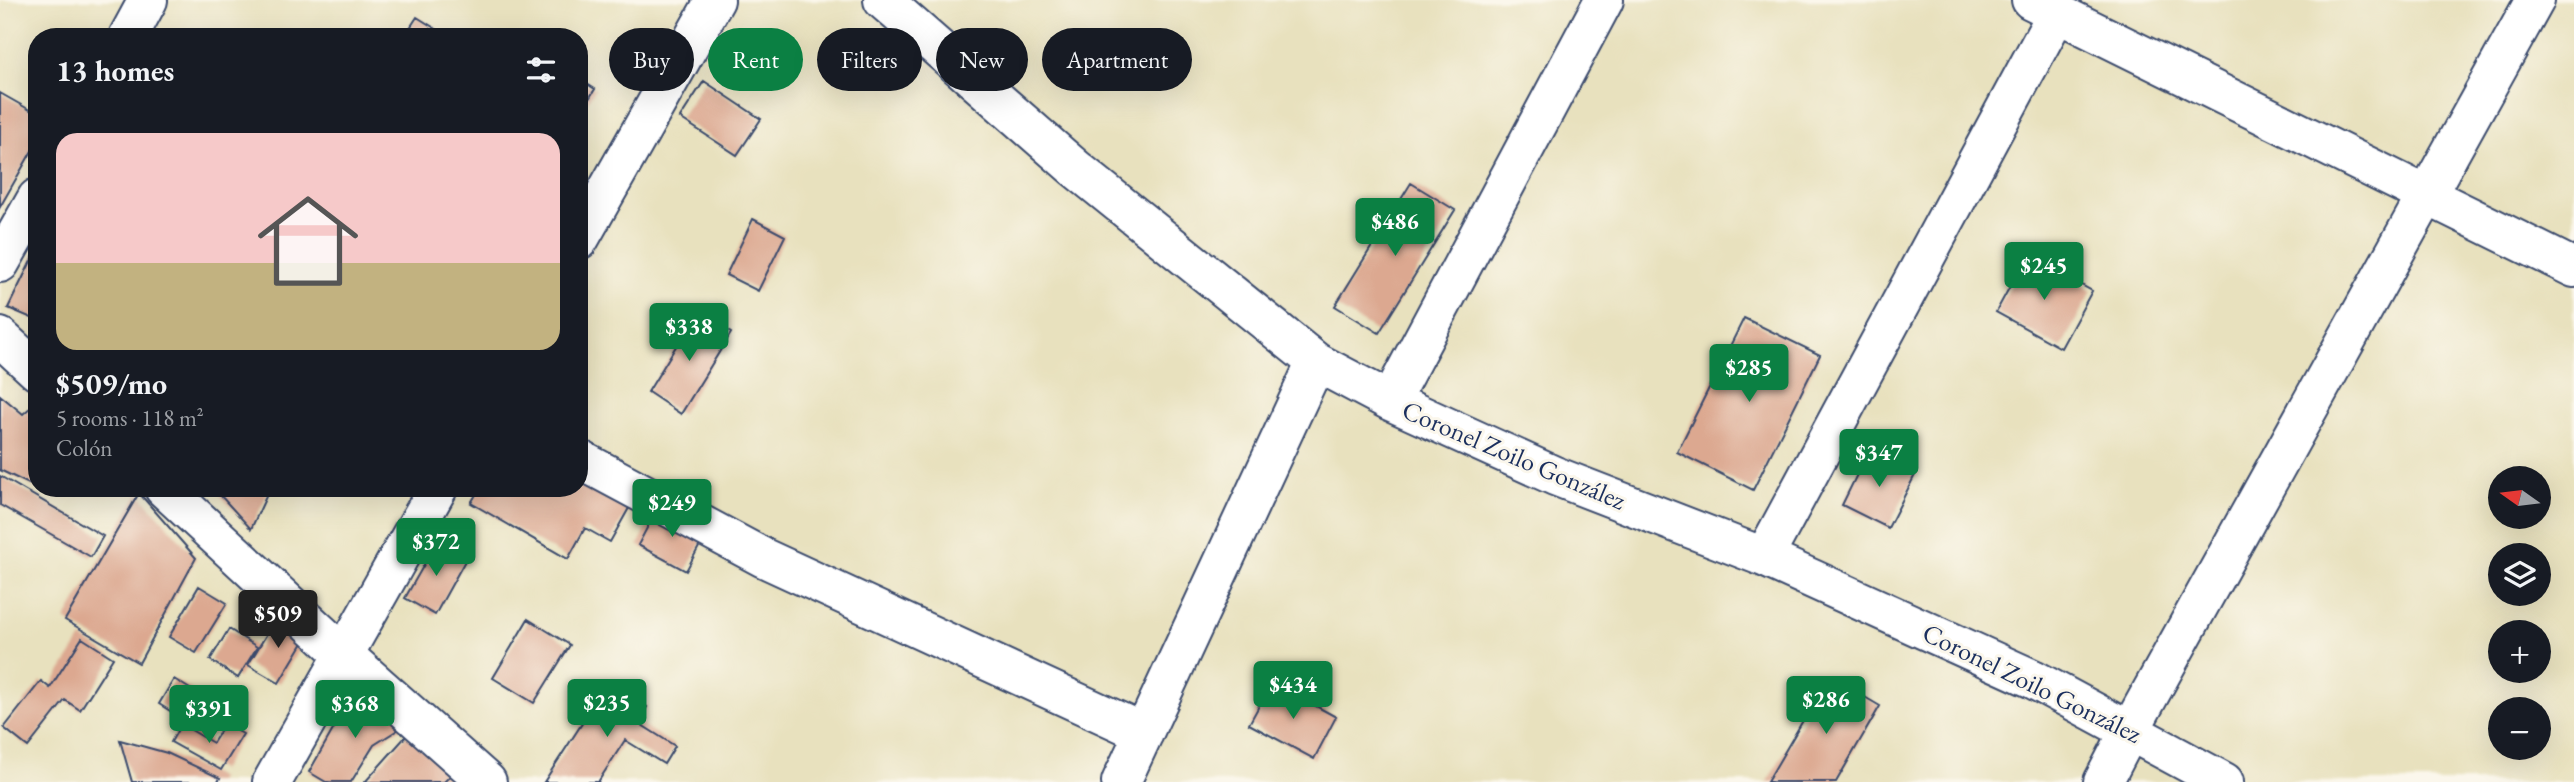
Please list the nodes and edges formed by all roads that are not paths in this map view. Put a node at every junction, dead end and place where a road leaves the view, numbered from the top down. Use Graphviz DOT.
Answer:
graph roads {
  1 [pos="148,0"];
  2 [pos="715,0"];
  3 [pos="883,0"];
  4 [pos="1604,0"];
  5 [pos="2535,0"];
  6 [pos="2044,6"];
  7 [pos="133,28"];
  8 [pos="2427,195"];
  9 [pos="28,214"];
  10 [pos="588,224"];
  11 [pos="0,263"];
  12 [pos="2574,268"];
  13 [pos="0,337"];
  14 [pos="1316,362"];
  15 [pos="28,363"];
  16 [pos="1390,401"];
  17 [pos="588,465"];
  18 [pos="174,497"];
  19 [pos="433,497"];
  20 [pos="1764,557"];
  21 [pos="343,654"];
  22 [pos="2130,730"];
  23 [pos="1143,733"];
  24 [pos="272,782"];
  25 [pos="486,782"];
  26 [pos="1121,782"];
  27 [pos="2103,782"];
  28 [pos="2224,782"];
  1 -- 7 [label="street"];
  2 -- 10 [label="street"];
  3 -- 14 [label="street, Coronel Zoilo González"];
  4 -- 16 [label="street"];
  5 -- 8 [label="street"];
  6 -- 8 [label="street"];
  6 -- 20 [label="street"];
  8 -- 12 [label="street"];
  8 -- 22 [label="street"];
  9 -- 11 [label="street"];
  13 -- 15 [label="street"];
  14 -- 16 [label="street, Coronel Zoilo González"];
  14 -- 23 [label="street"];
  16 -- 20 [label="street, Coronel Zoilo González"];
  17 -- 23 [label="street"];
  18 -- 21 [label="street"];
  19 -- 21 [label="street"];
  20 -- 22 [label="street, Coronel Zoilo González"];
  21 -- 24 [label="street"];
  21 -- 25 [label="street"];
  22 -- 27 [label="street"];
  22 -- 28 [label="street, Coronel Zoilo González"];
  23 -- 26 [label="street"];
}
